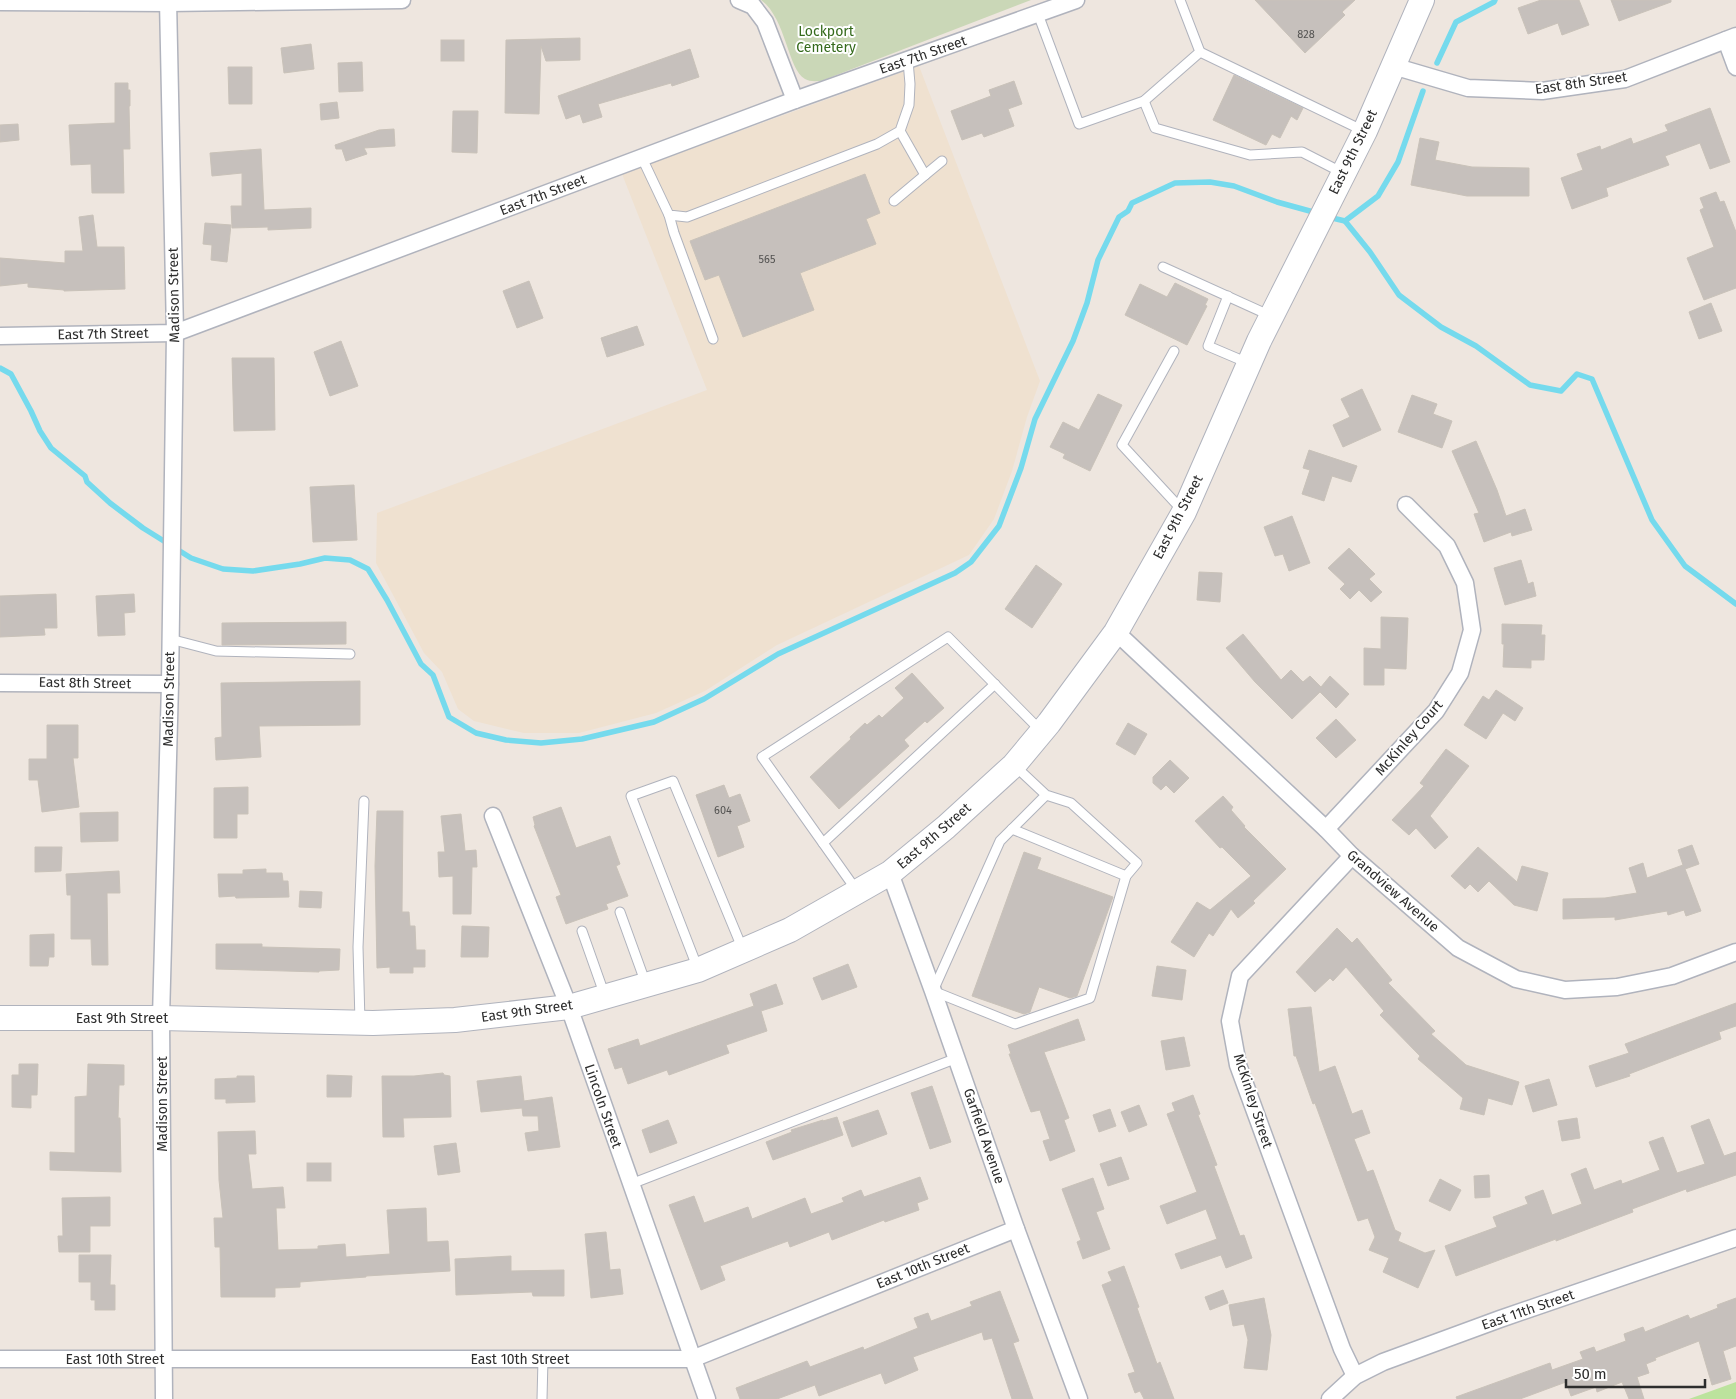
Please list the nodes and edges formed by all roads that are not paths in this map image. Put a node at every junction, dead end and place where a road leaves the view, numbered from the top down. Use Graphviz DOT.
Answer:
graph roads {
  1 [pos="402,0"];
  2 [pos="1076,0"];
  3 [pos="1180,0"];
  4 [pos="1422,0"];
  5 [pos="168,1"];
  6 [pos="744,1"];
  7 [pos="0,2"];
  8 [pos="1038,14"];
  9 [pos="1731,38"];
  10 [pos="1200,52"];
  11 [pos="908,61"];
  12 [pos="1393,66"];
  13 [pos="1736,67"];
  14 [pos="795,100"];
  15 [pos="1144,101"];
  16 [pos="900,131"];
  17 [pos="1365,131"];
  18 [pos="642,158"];
  19 [pos="942,160"];
  20 [pos="1343,173"];
  21 [pos="925,175"];
  22 [pos="894,201"];
  23 [pos="669,215"];
  24 [pos="1163,267"];
  25 [pos="1228,296"];
  26 [pos="1271,317"];
  27 [pos="175,333"];
  28 [pos="0,336"];
  29 [pos="713,339"];
  30 [pos="1174,351"];
  31 [pos="1249,363"];
  32 [pos="1406,504"];
  33 [pos="1184,512"];
  34 [pos="1116,632"];
  35 [pos="170,638"];
  36 [pos="350,654"];
  37 [pos="0,682"];
  38 [pos="170,684"];
  39 [pos="995,684"];
  40 [pos="1042,732"];
  41 [pos="1014,765"];
  42 [pos="1046,795"];
  43 [pos="364,800"];
  44 [pos="493,816"];
  45 [pos="1012,829"];
  46 [pos="1326,830"];
  47 [pos="823,843"];
  48 [pos="1352,856"];
  49 [pos="890,873"];
  50 [pos="1126,876"];
  51 [pos="858,891"];
  52 [pos="620,912"];
  53 [pos="582,931"];
  54 [pos="743,950"];
  55 [pos="1736,952"];
  56 [pos="698,970"];
  57 [pos="646,984"];
  58 [pos="933,991"];
  59 [pos="605,996"];
  60 [pos="569,1007"];
  61 [pos="0,1018"];
  62 [pos="162,1018"];
  63 [pos="360,1022"];
  64 [pos="957,1058"];
  65 [pos="631,1184"];
  66 [pos="1016,1229"];
  67 [pos="1736,1238"];
  68 [pos="692,1358"];
  69 [pos="0,1359"];
  70 [pos="164,1359"];
  71 [pos="542,1359"];
  72 [pos="1355,1376"];
  73 [pos="164,1399"];
  74 [pos="542,1399"];
  75 [pos="707,1399"];
  76 [pos="1079,1399"];
  77 [pos="1330,1399"];
  1 -- 5 [label="street"];
  2 -- 8 [label="street, East 7th Street"];
  3 -- 10 [label="lane"];
  4 -- 12 [label="main road, East 9th Street"];
  5 -- 7 [label="street"];
  5 -- 27 [label="street, Madison Street"];
  6 -- 14 [label="street"];
  8 -- 11 [label="street, East 7th Street"];
  8 -- 15 [label="lane"];
  9 -- 12 [label="street, East 8th Street"];
  9 -- 13 [label="street"];
  10 -- 15 [label="lane"];
  10 -- 17 [label="lane"];
  11 -- 14 [label="street, East 7th Street"];
  11 -- 16 [label="lane"];
  12 -- 17 [label="main road, East 9th Street"];
  14 -- 18 [label="street, East 7th Street"];
  15 -- 20 [label="lane"];
  16 -- 21 [label="lane"];
  16 -- 23 [label="lane"];
  17 -- 20 [label="main road, East 9th Street"];
  18 -- 23 [label="lane"];
  18 -- 27 [label="street, East 7th Street"];
  19 -- 21 [label="lane"];
  20 -- 26 [label="main road, East 9th Street"];
  21 -- 22 [label="lane"];
  23 -- 29 [label="lane"];
  24 -- 25 [label="lane"];
  25 -- 26 [label="lane"];
  25 -- 31 [label="lane"];
  26 -- 31 [label="main road, East 9th Street"];
  27 -- 28 [label="street, East 7th Street"];
  27 -- 35 [label="street, Madison Street"];
  30 -- 33 [label="lane"];
  31 -- 33 [label="main road, East 9th Street"];
  32 -- 46 [label="street, McKinley Court"];
  33 -- 34 [label="main road, East 9th Street"];
  34 -- 40 [label="main road, East 9th Street"];
  34 -- 46 [label="street, Grandview Avenue"];
  35 -- 36 [label="lane"];
  35 -- 38 [label="street, Madison Street"];
  37 -- 38 [label="street, East 8th Street"];
  38 -- 62 [label="street, Madison Street"];
  39 -- 40 [label="lane"];
  39 -- 47 [label="lane"];
  39 -- 47 [label="lane"];
  40 -- 41 [label="main road, East 9th Street"];
  41 -- 42 [label="lane"];
  41 -- 49 [label="main road, East 9th Street"];
  42 -- 45 [label="lane"];
  42 -- 50 [label="lane"];
  43 -- 63 [label="lane"];
  44 -- 60 [label="street, Lincoln Street"];
  45 -- 50 [label="lane"];
  45 -- 58 [label="lane"];
  46 -- 48 [label="street, Grandview Avenue"];
  47 -- 51 [label="lane"];
  48 -- 55 [label="street, Grandview Avenue"];
  48 -- 72 [label="street, McKinley Street"];
  49 -- 51 [label="main road, East 9th Street"];
  49 -- 58 [label="street, Garfield Avenue"];
  50 -- 58 [label="lane"];
  51 -- 54 [label="main road, East 9th Street"];
  52 -- 57 [label="lane"];
  53 -- 59 [label="lane"];
  54 -- 56 [label="main road, East 9th Street"];
  54 -- 56 [label="lane"];
  56 -- 57 [label="main road, East 9th Street"];
  57 -- 59 [label="main road, East 9th Street"];
  58 -- 64 [label="street, Garfield Avenue"];
  59 -- 60 [label="main road, East 9th Street"];
  60 -- 63 [label="main road, East 9th Street"];
  60 -- 65 [label="street, Lincoln Street"];
  61 -- 62 [label="main road, East 9th Street"];
  62 -- 63 [label="main road, East 9th Street"];
  62 -- 70 [label="street, Madison Street"];
  64 -- 65 [label="lane"];
  64 -- 66 [label="street, Garfield Avenue"];
  65 -- 68 [label="street, Lincoln Street"];
  66 -- 68 [label="street, East 10th Street"];
  66 -- 76 [label="street, Garfield Avenue"];
  67 -- 72 [label="street, East 11th Street"];
  68 -- 71 [label="street, East 10th Street"];
  68 -- 75 [label="street, Lincoln Street"];
  69 -- 70 [label="street, East 10th Street"];
  70 -- 71 [label="street, East 10th Street"];
  70 -- 73 [label="street, Madison Street"];
  71 -- 74 [label="lane"];
  72 -- 77 [label="street, East 11th Street"];
}
